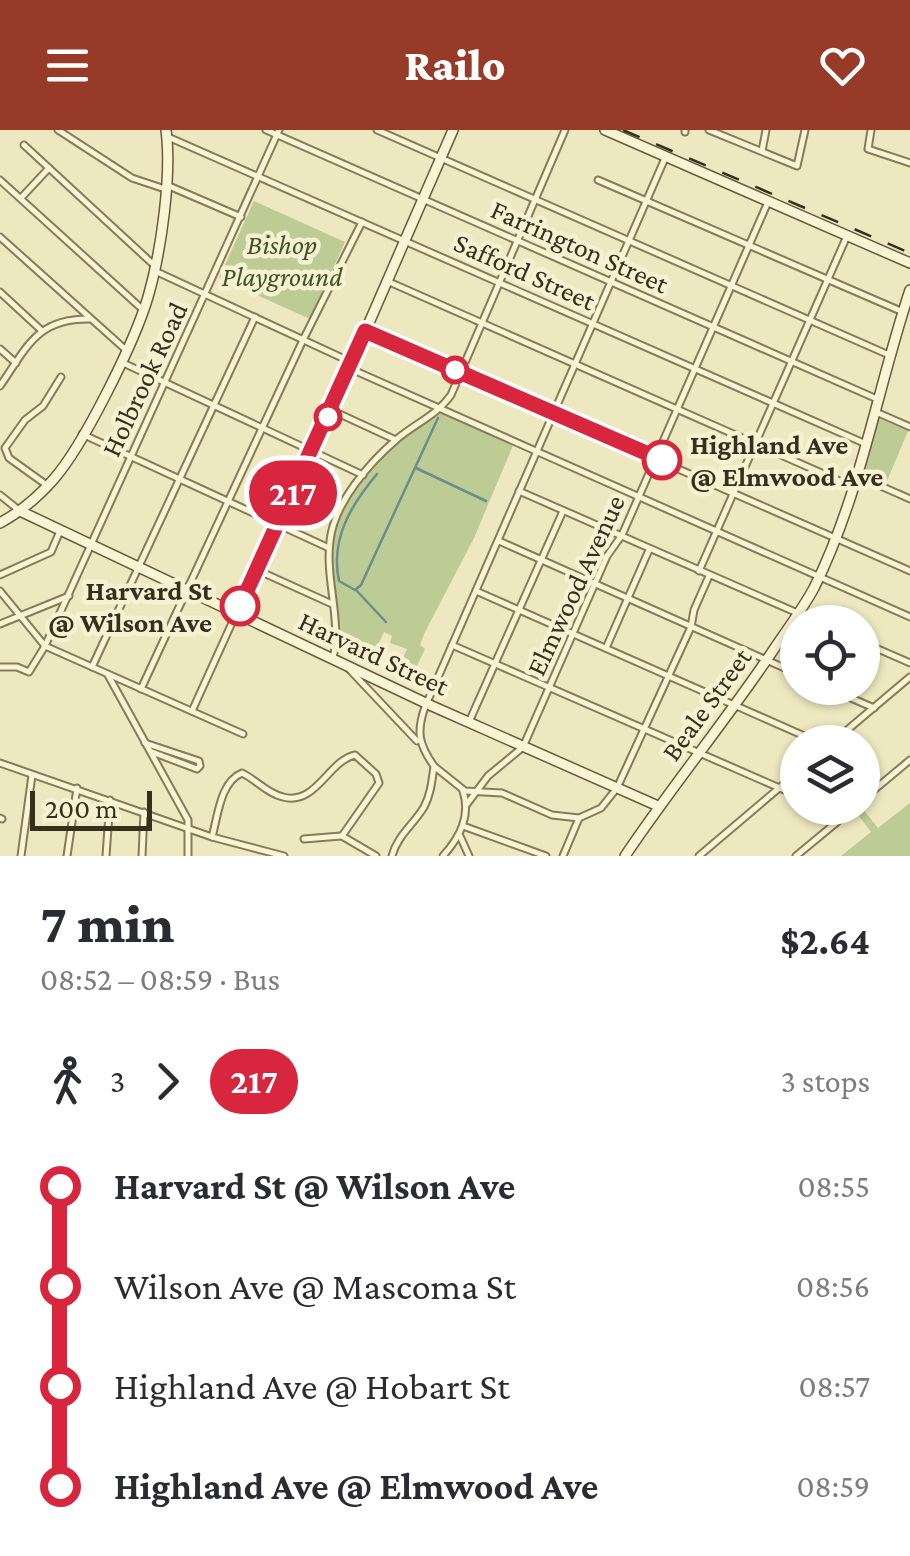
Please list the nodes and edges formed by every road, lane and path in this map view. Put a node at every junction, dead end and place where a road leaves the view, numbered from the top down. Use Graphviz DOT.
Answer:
graph roads {
  1 [pos="58,130"];
  2 [pos="266,130"];
  3 [pos="376,130"];
  4 [pos="453,130"];
  5 [pos="565,130"];
  6 [pos="604,130"];
  7 [pos="710,130"];
  8 [pos="766,130"];
  9 [pos="805,130"];
  10 [pos="871,130"];
  11 [pos="278,132"];
  12 [pos="166,133"];
  13 [pos="24,145"];
  14 [pos="762,151"];
  15 [pos="666,156"];
  16 [pos="440,158"];
  17 [pos="910,163"];
  18 [pos="49,168"];
  19 [pos="259,177"];
  20 [pos="0,180"];
  21 [pos="598,180"];
  22 [pos="166,187"];
  23 [pos="20,198"];
  24 [pos="423,199"];
  25 [pos="536,200"];
  26 [pos="646,201"];
  27 [pos="768,202"];
  28 [pos="240,217"];
  29 [pos="362,222"];
  30 [pos="847,236"];
  31 [pos="0,237"];
  32 [pos="405,240"];
  33 [pos="518,241"];
  34 [pos="629,241"];
  35 [pos="750,246"];
  36 [pos="910,263"];
  37 [pos="155,268"];
  38 [pos="828,279"];
  39 [pos="386,281"];
  40 [pos="611,282"];
  41 [pos="500,283"];
  42 [pos="731,286"];
  43 [pos="910,290"];
  44 [pos="0,292"];
  45 [pos="205,294"];
  46 [pos="144,310"];
  47 [pos="903,312"];
  48 [pos="254,317"];
  49 [pos="90,319"];
  50 [pos="808,320"];
  51 [pos="482,323"];
  52 [pos="593,323"];
  53 [pos="714,327"];
  54 [pos="41,330"];
  55 [pos="365,331"];
  56 [pos="303,340"];
  57 [pos="0,349"];
  58 [pos="126,350"];
  59 [pos="889,356"];
  60 [pos="121,361"];
  61 [pos="790,361"];
  62 [pos="16,363"];
  63 [pos="576,364"];
  64 [pos="350,365"];
  65 [pos="695,368"];
  66 [pos="461,373"];
  67 [pos="61,377"];
  68 [pos="164,382"];
  69 [pos="0,386"];
  70 [pos="878,399"];
  71 [pos="772,403"];
  72 [pos="214,405"];
  73 [pos="678,409"];
  74 [pos="331,410"];
  75 [pos="440,410"];
  76 [pos="875,412"];
  77 [pos="554,413"];
  78 [pos="910,427"];
  79 [pos="263,428"];
  80 [pos="82,434"];
  81 [pos="396,440"];
  82 [pos="754,443"];
  83 [pos="866,444"];
  84 [pos="312,451"];
  85 [pos="537,452"];
  86 [pos="130,457"];
  87 [pos="656,458"];
  88 [pos="363,475"];
  89 [pos="857,476"];
  90 [pos="179,479"];
  91 [pos="48,486"];
  92 [pos="854,488"];
  93 [pos="519,492"];
  94 [pos="733,492"];
  95 [pos="0,495"];
  96 [pos="639,496"];
  97 [pos="910,499"];
  98 [pos="228,502"];
  99 [pos="20,510"];
  100 [pos="563,511"];
  101 [pos="0,522"];
  102 [pos="278,525"];
  103 [pos="60,531"];
  104 [pos="716,531"];
  105 [pos="622,535"];
  106 [pos="835,538"];
  107 [pos="498,540"];
  108 [pos="89,545"];
  109 [pos="329,548"];
  110 [pos="649,550"];
  111 [pos="540,560"];
  112 [pos="138,567"];
  113 [pos="257,569"];
  114 [pos="699,571"];
  115 [pos="910,571"];
  116 [pos="0,576"];
  117 [pos="709,576"];
  118 [pos="820,576"];
  119 [pos="595,584"];
  120 [pos="188,590"];
  121 [pos="476,591"];
  122 [pos="0,592"];
  123 [pos="69,596"];
  124 [pos="628,598"];
  125 [pos="332,604"];
  126 [pos="803,605"];
  127 [pos="780,606"];
  128 [pos="518,610"];
  129 [pos="236,613"];
  130 [pos="20,616"];
  131 [pos="910,618"];
  132 [pos="0,624"];
  133 [pos="692,627"];
  134 [pos="574,634"];
  135 [pos="780,640"];
  136 [pos="452,645"];
  137 [pos="45,646"];
  138 [pos="606,648"];
  139 [pos="880,650"];
  140 [pos="333,658"];
  141 [pos="766,660"];
  142 [pos="910,662"];
  143 [pos="344,663"];
  144 [pos="495,664"];
  145 [pos="780,666"];
  146 [pos="0,667"];
  147 [pos="92,667"];
  148 [pos="108,674"];
  149 [pos="669,676"];
  150 [pos="910,677"];
  151 [pos="550,687"];
  152 [pos="141,689"];
  153 [pos="427,703"];
  154 [pos="867,705"];
  155 [pos="736,706"];
  156 [pos="874,708"];
  157 [pos="192,711"];
  158 [pos="469,722"];
  159 [pos="780,725"];
  160 [pos="854,725"];
  161 [pos="644,729"];
  162 [pos="244,734"];
  163 [pos="145,743"];
  164 [pos="420,743"];
  165 [pos="523,746"];
  166 [pos="150,751"];
  167 [pos="701,754"];
  168 [pos="910,760"];
  169 [pos="0,763"];
  170 [pos="434,766"];
  171 [pos="32,776"];
  172 [pos="880,785"];
  173 [pos="77,788"];
  174 [pos="617,788"];
  175 [pos="779,788"];
  176 [pos="462,789"];
  177 [pos="476,793"];
  178 [pos="110,800"];
  179 [pos="467,804"];
  180 [pos="658,806"];
  181 [pos="144,812"];
  182 [pos="578,818"];
  183 [pos="833,825"];
  184 [pos="463,826"];
  185 [pos="189,828"];
  186 [pos="460,834"];
  187 [pos="342,836"];
  188 [pos="212,837"];
  189 [pos="304,839"];
  190 [pos="21,856"];
  191 [pos="67,856"];
  192 [pos="106,856"];
  193 [pos="142,856"];
  194 [pos="188,856"];
  195 [pos="284,856"];
  196 [pos="376,856"];
  197 [pos="392,856"];
  198 [pos="443,856"];
  199 [pos="469,856"];
  200 [pos="546,856"];
  201 [pos="563,856"];
  202 [pos="625,856"];
  203 [pos="699,856"];
  204 [pos="796,856"];
  1 -- 22 [label="street"];
  2 -- 11 [label="street, Farrington Street"];
  3 -- 16 [label="street"];
  4 -- 16 [label="main road"];
  5 -- 25 [label="street"];
  6 -- 15 [label="main road"];
  7 -- 14 [label="street"];
  8 -- 14 [label="street"];
  9 -- 14 [label="street"];
  10 -- 17 [label="street"];
  11 -- 19 [label="street, Holbrook Road"];
  11 -- 24 [label="street, Farrington Street"];
  12 -- 19 [label="street, Safford Street"];
  12 -- 22 [label="main road"];
  13 -- 18 [label="street"];
  15 -- 26 [label="street"];
  15 -- 27 [label="main road"];
  16 -- 24 [label="main road"];
  16 -- 25 [label="street"];
  18 -- 23 [label="street"];
  18 -- 37 [label="street"];
  19 -- 28 [label="street, Holbrook Road"];
  19 -- 29 [label="street, Safford Street"];
  20 -- 23 [label="street"];
  21 -- 26 [label="street"];
  22 -- 28 [label="street"];
  22 -- 37 [label="main road"];
  23 -- 46 [label="street"];
  24 -- 32 [label="main road"];
  24 -- 33 [label="street, Farrington Street"];
  25 -- 33 [label="street"];
  25 -- 34 [label="street"];
  26 -- 34 [label="street"];
  26 -- 35 [label="street"];
  27 -- 30 [label="main road"];
  27 -- 35 [label="street, Elmwood Avenue"];
  28 -- 45 [label="street, Holbrook Road"];
  29 -- 32 [label="street, Safford Street"];
  29 -- 56 [label="street"];
  30 -- 36 [label="main road"];
  30 -- 38 [label="street"];
  31 -- 49 [label="street"];
  32 -- 39 [label="main road"];
  32 -- 41 [label="street, Safford Street"];
  33 -- 40 [label="street, Farrington Street"];
  33 -- 41 [label="street"];
  34 -- 40 [label="street"];
  34 -- 42 [label="street"];
  35 -- 38 [label="street"];
  35 -- 42 [label="street, Elmwood Avenue"];
  37 -- 45 [label="street"];
  37 -- 46 [label="main road"];
  38 -- 47 [label="street"];
  38 -- 50 [label="street"];
  39 -- 51 [label="street"];
  39 -- 55 [label="main road"];
  40 -- 52 [label="street"];
  40 -- 53 [label="street, Farrington Street"];
  41 -- 51 [label="street"];
  41 -- 52 [label="street, Safford Street"];
  42 -- 50 [label="street"];
  42 -- 53 [label="street, Elmwood Avenue"];
  43 -- 47 [label="main road, Beale Street"];
  44 -- 54 [label="street"];
  45 -- 48 [label="street"];
  45 -- 68 [label="street, Holbrook Road"];
  46 -- 58 [label="main road"];
  47 -- 59 [label="main road, Beale Street"];
  48 -- 56 [label="street"];
  48 -- 72 [label="street"];
  49 -- 54 [label="street"];
  49 -- 58 [label="street"];
  50 -- 59 [label="street"];
  50 -- 61 [label="street"];
  51 -- 63 [label="street"];
  51 -- 66 [label="street"];
  52 -- 63 [label="street"];
  52 -- 65 [label="street, Safford Street"];
  53 -- 61 [label="street, Farrington Street"];
  53 -- 65 [label="street, Elmwood Avenue"];
  54 -- 62 [label="street"];
  55 -- 64 [label="main road"];
  55 -- 66 [label="street"];
  56 -- 64 [label="street"];
  56 -- 79 [label="street"];
  57 -- 62 [label="street"];
  58 -- 60 [label="main road"];
  59 -- 70 [label="main road, Beale Street"];
  60 -- 68 [label="street"];
  60 -- 80 [label="main road"];
  61 -- 70 [label="street, Farrington Street"];
  61 -- 71 [label="street"];
  62 -- 69 [label="street"];
  63 -- 73 [label="street"];
  63 -- 77 [label="street"];
  64 -- 74 [label="main road"];
  64 -- 75 [label="street"];
  65 -- 71 [label="street, Safford Street"];
  65 -- 73 [label="street, Elmwood Avenue"];
  66 -- 75 [label="street"];
  66 -- 77 [label="street"];
  67 -- 91 [label="street"];
  68 -- 72 [label="street"];
  68 -- 86 [label="street, Holbrook Road"];
  70 -- 76 [label="main road, Beale Street"];
  71 -- 82 [label="street"];
  71 -- 83 [label="street, Safford Street"];
  72 -- 79 [label="street"];
  72 -- 90 [label="street"];
  73 -- 82 [label="street"];
  73 -- 87 [label="street, Elmwood Avenue"];
  74 -- 81 [label="street"];
  74 -- 84 [label="main road"];
  75 -- 81 [label="street"];
  75 -- 85 [label="street"];
  76 -- 78 [label="street"];
  76 -- 83 [label="main road, Beale Street"];
  77 -- 85 [label="street"];
  77 -- 87 [label="street"];
  79 -- 84 [label="street"];
  79 -- 98 [label="street"];
  80 -- 86 [label="street"];
  80 -- 91 [label="main road"];
  81 -- 88 [label="street"];
  82 -- 92 [label="street"];
  82 -- 94 [label="street"];
  83 -- 89 [label="main road, Beale Street"];
  84 -- 88 [label="street"];
  84 -- 102 [label="main road"];
  85 -- 93 [label="street"];
  85 -- 96 [label="street"];
  86 -- 90 [label="street"];
  86 -- 108 [label="street, Holbrook Road"];
  87 -- 94 [label="street"];
  87 -- 96 [label="street, Elmwood Avenue"];
  88 -- 109 [label="street"];
  89 -- 92 [label="main road, Beale Street"];
  89 -- 97 [label="street"];
  90 -- 98 [label="street"];
  90 -- 112 [label="street"];
  91 -- 99 [label="main road"];
  92 -- 106 [label="main road, Beale Street"];
  93 -- 100 [label="street"];
  93 -- 107 [label="street"];
  94 -- 104 [label="street"];
  94 -- 106 [label="street"];
  95 -- 99 [label="street"];
  96 -- 104 [label="street"];
  96 -- 105 [label="street, Elmwood Avenue"];
  98 -- 102 [label="street"];
  98 -- 120 [label="street"];
  99 -- 101 [label="main road"];
  99 -- 103 [label="main road, Harvard Street"];
  100 -- 105 [label="street"];
  100 -- 111 [label="street"];
  102 -- 109 [label="street"];
  102 -- 113 [label="main road"];
  103 -- 108 [label="main road, Harvard Street"];
  103 -- 116 [label="street"];
  104 -- 114 [label="street"];
  104 -- 118 [label="street"];
  105 -- 110 [label="street"];
  105 -- 119 [label="street, Elmwood Avenue"];
  106 -- 115 [label="street"];
  106 -- 118 [label="main road, Beale Street"];
  107 -- 111 [label="street"];
  107 -- 121 [label="street"];
  108 -- 112 [label="main road, Harvard Street"];
  108 -- 123 [label="street, Holbrook Road"];
  109 -- 125 [label="street"];
  110 -- 114 [label="street"];
  110 -- 124 [label="street"];
  111 -- 119 [label="street"];
  111 -- 128 [label="street"];
  112 -- 120 [label="main road, Harvard Street"];
  112 -- 147 [label="street"];
  113 -- 125 [label="street"];
  113 -- 129 [label="main road"];
  114 -- 117 [label="street"];
  117 -- 127 [label="street"];
  117 -- 133 [label="street"];
  118 -- 126 [label="main road, Beale Street"];
  118 -- 131 [label="street"];
  119 -- 124 [label="street"];
  119 -- 134 [label="street, Elmwood Avenue"];
  120 -- 129 [label="main road, Harvard Street"];
  120 -- 152 [label="street"];
  121 -- 128 [label="street"];
  121 -- 136 [label="street"];
  122 -- 130 [label="street"];
  123 -- 130 [label="street"];
  123 -- 137 [label="street, Holbrook Road"];
  124 -- 133 [label="street"];
  124 -- 138 [label="street"];
  125 -- 140 [label="street"];
  128 -- 134 [label="street"];
  128 -- 144 [label="street"];
  129 -- 140 [label="main road, Harvard Street"];
  129 -- 157 [label="street"];
  130 -- 132 [label="street"];
  130 -- 137 [label="street"];
  133 -- 141 [label="street"];
  133 -- 149 [label="street"];
  134 -- 138 [label="street"];
  134 -- 151 [label="street, Elmwood Avenue"];
  135 -- 141 [label="main road, Beale Street"];
  136 -- 144 [label="street"];
  136 -- 153 [label="street"];
  137 -- 146 [label="street"];
  137 -- 147 [label="street"];
  138 -- 149 [label="street"];
  139 -- 142 [label="street"];
  140 -- 143 [label="main road, Harvard Street"];
  141 -- 145 [label="street"];
  141 -- 155 [label="main road, Beale Street"];
  143 -- 153 [label="main road, Harvard Street"];
  143 -- 164 [label="street"];
  144 -- 151 [label="street"];
  144 -- 158 [label="street"];
  147 -- 148 [label="street"];
  148 -- 152 [label="street"];
  148 -- 163 [label="street"];
  149 -- 155 [label="street"];
  149 -- 161 [label="street"];
  150 -- 156 [label="street"];
  151 -- 161 [label="street"];
  151 -- 165 [label="street, Elmwood Avenue"];
  152 -- 157 [label="street"];
  153 -- 158 [label="main road, Harvard Street"];
  153 -- 164 [label="street"];
  154 -- 156 [label="street"];
  155 -- 159 [label="street"];
  155 -- 167 [label="main road, Beale Street"];
  156 -- 160 [label="street"];
  157 -- 162 [label="street"];
  158 -- 165 [label="main road, Harvard Street"];
  161 -- 167 [label="street"];
  161 -- 174 [label="street"];
  163 -- 166 [label="street"];
  163 -- 166 [label="street"];
  164 -- 170 [label="street"];
  165 -- 174 [label="main road, Harvard Street"];
  165 -- 177 [label="street, Elmwood Avenue"];
  166 -- 185 [label="street"];
  167 -- 175 [label="street"];
  167 -- 180 [label="main road, Beale Street"];
  168 -- 172 [label="street"];
  169 -- 171 [label="street"];
  170 -- 176 [label="street"];
  170 -- 197 [label="street"];
  171 -- 173 [label="street"];
  171 -- 190 [label="street"];
  173 -- 178 [label="street"];
  173 -- 191 [label="street"];
  174 -- 180 [label="main road, Harvard Street"];
  174 -- 182 [label="street"];
  175 -- 203 [label="street"];
  176 -- 177 [label="street"];
  176 -- 179 [label="street, Elmwood Avenue"];
  177 -- 179 [label="street, Elmwood Avenue"];
  177 -- 182 [label="street"];
  178 -- 181 [label="street"];
  178 -- 192 [label="street"];
  179 -- 184 [label="street, Elmwood Avenue"];
  180 -- 202 [label="main road, Beale Street"];
  181 -- 185 [label="street"];
  181 -- 193 [label="street"];
  182 -- 201 [label="street"];
  183 -- 204 [label="street"];
  184 -- 186 [label="street, Elmwood Avenue"];
  184 -- 200 [label="street"];
  185 -- 188 [label="street"];
  185 -- 194 [label="street"];
  186 -- 198 [label="street, Elmwood Avenue"];
  186 -- 199 [label="street"];
  187 -- 188 [label="street"];
  187 -- 189 [label="street"];
  187 -- 196 [label="street"];
  188 -- 195 [label="street"];
}
